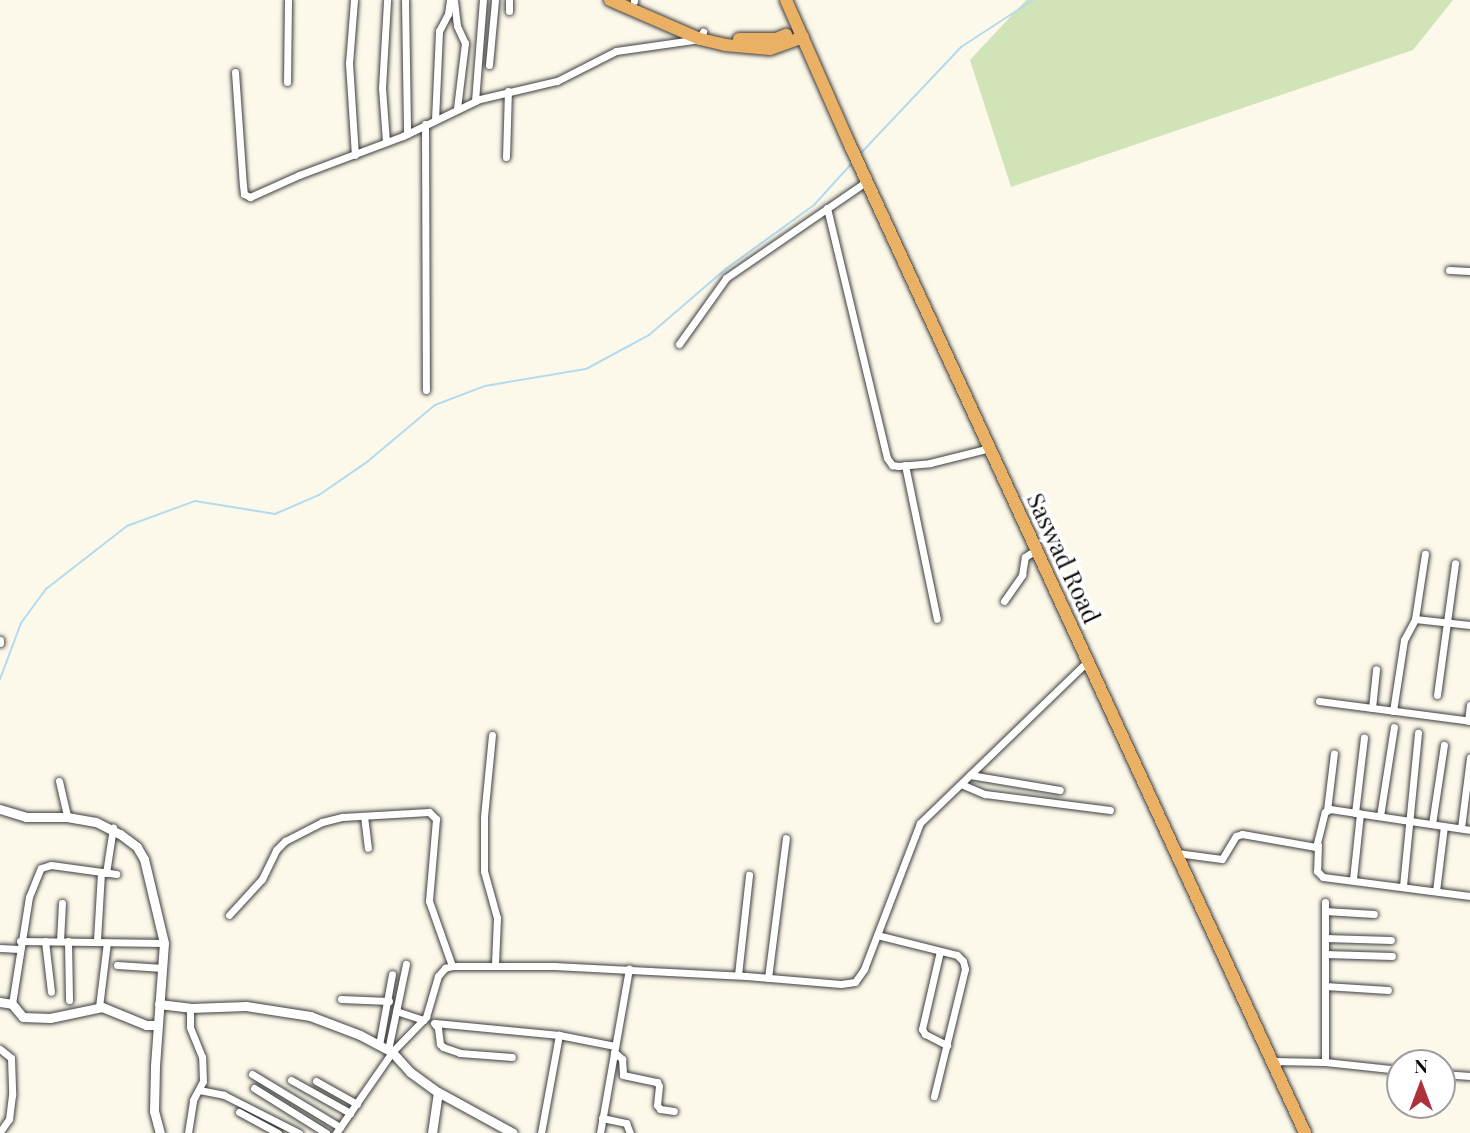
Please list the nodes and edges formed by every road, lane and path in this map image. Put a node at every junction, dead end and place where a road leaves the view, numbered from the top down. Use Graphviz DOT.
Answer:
graph roads {
  1 [pos="288,0"];
  2 [pos="354,0"];
  3 [pos="387,0"];
  4 [pos="405,0"];
  5 [pos="452,0"];
  6 [pos="483,0"];
  7 [pos="495,0"];
  8 [pos="509,0"];
  9 [pos="610,0"];
  10 [pos="634,0"];
  11 [pos="786,0"];
  12 [pos="509,11"];
  13 [pos="801,34"];
  14 [pos="701,36"];
  15 [pos="489,65"];
  16 [pos="235,72"];
  17 [pos="287,82"];
  18 [pos="508,91"];
  19 [pos="475,101"];
  20 [pos="457,108"];
  21 [pos="435,120"];
  22 [pos="425,124"];
  23 [pos="407,134"];
  24 [pos="386,142"];
  25 [pos="355,155"];
  26 [pos="506,157"];
  27 [pos="867,181"];
  28 [pos="827,208"];
  29 [pos="1450,270"];
  30 [pos="1470,271"];
  31 [pos="679,344"];
  32 [pos="426,390"];
  33 [pos="990,448"];
  34 [pos="905,465"];
  35 [pos="1037,550"];
  36 [pos="1425,554"];
  37 [pos="1455,563"];
  38 [pos="1004,601"];
  39 [pos="937,619"];
  40 [pos="1415,619"];
  41 [pos="1447,623"];
  42 [pos="1470,625"];
  43 [pos="1088,660"];
  44 [pos="1376,669"];
  45 [pos="1437,695"];
  46 [pos="1319,702"];
  47 [pos="1470,705"];
  48 [pos="1372,708"];
  49 [pos="1393,711"];
  50 [pos="1469,721"];
  51 [pos="1394,727"];
  52 [pos="1418,733"];
  53 [pos="492,735"];
  54 [pos="1364,738"];
  55 [pos="1444,745"];
  56 [pos="1334,752"];
  57 [pos="1470,758"];
  58 [pos="970,775"];
  59 [pos="59,781"];
  60 [pos="961,784"];
  61 [pos="1060,790"];
  62 [pos="0,810"];
  63 [pos="1110,810"];
  64 [pos="1326,810"];
  65 [pos="1358,813"];
  66 [pos="364,816"];
  67 [pos="1380,816"];
  68 [pos="67,817"];
  69 [pos="1410,821"];
  70 [pos="1432,824"];
  71 [pos="1444,826"];
  72 [pos="113,828"];
  73 [pos="1461,828"];
  74 [pos="1470,830"];
  75 [pos="786,838"];
  76 [pos="1318,845"];
  77 [pos="368,848"];
  78 [pos="1177,853"];
  79 [pos="104,873"];
  80 [pos="116,874"];
  81 [pos="749,874"];
  82 [pos="1353,879"];
  83 [pos="1403,886"];
  84 [pos="1436,891"];
  85 [pos="1470,896"];
  86 [pos="1325,902"];
  87 [pos="62,903"];
  88 [pos="1325,911"];
  89 [pos="1374,914"];
  90 [pos="229,915"];
  91 [pos="877,935"];
  92 [pos="1325,938"];
  93 [pos="97,940"];
  94 [pos="1391,940"];
  95 [pos="46,941"];
  96 [pos="64,941"];
  97 [pos="107,942"];
  98 [pos="164,943"];
  99 [pos="20,945"];
  100 [pos="0,948"];
  101 [pos="940,951"];
  102 [pos="1325,954"];
  103 [pos="1392,956"];
  104 [pos="406,964"];
  105 [pos="495,964"];
  106 [pos="117,965"];
  107 [pos="452,966"];
  108 [pos="163,968"];
  109 [pos="629,969"];
  110 [pos="392,974"];
  111 [pos="738,975"];
  112 [pos="768,978"];
  113 [pos="1325,986"];
  114 [pos="1388,990"];
  115 [pos="51,992"];
  116 [pos="341,999"];
  117 [pos="69,1000"];
  118 [pos="389,1001"];
  119 [pos="0,1002"];
  120 [pos="12,1004"];
  121 [pos="159,1004"];
  122 [pos="99,1007"];
  123 [pos="190,1008"];
  124 [pos="396,1011"];
  125 [pos="425,1019"];
  126 [pos="435,1023"];
  127 [pos="158,1025"];
  128 [pos="559,1035"];
  129 [pos="947,1045"];
  130 [pos="0,1049"];
  131 [pos="386,1049"];
  132 [pos="615,1049"];
  133 [pos="512,1057"];
  134 [pos="1271,1061"];
  135 [pos="1325,1062"];
  136 [pos="1386,1069"];
  137 [pos="252,1074"];
  138 [pos="291,1080"];
  139 [pos="316,1081"];
  140 [pos="254,1088"];
  141 [pos="199,1090"];
  142 [pos="438,1092"];
  143 [pos="934,1096"];
  144 [pos="357,1104"];
  145 [pos="674,1111"];
  146 [pos="239,1112"];
  147 [pos="351,1112"];
  148 [pos="602,1118"];
  149 [pos="338,1130"];
  150 [pos="0,1132"];
  151 [pos="160,1133"];
  152 [pos="188,1133"];
  153 [pos="278,1133"];
  154 [pos="299,1133"];
  155 [pos="326,1133"];
  156 [pos="432,1133"];
  157 [pos="513,1133"];
  158 [pos="541,1133"];
  159 [pos="600,1133"];
  160 [pos="630,1133"];
  161 [pos="1305,1133"];
  1 -- 17 [label="street"];
  2 -- 25 [label="street"];
  3 -- 24 [label="street"];
  4 -- 23 [label="street"];
  5 -- 20 [label="street"];
  5 -- 21 [label="street"];
  6 -- 19 [label="street"];
  7 -- 15 [label="street"];
  8 -- 12 [label="street"];
  9 -- 14 [label="highway"];
  10 -- 14 [label="highway"];
  11 -- 13 [label="highway, Saswad Road"];
  13 -- 14 [label="highway"];
  13 -- 27 [label="highway, Saswad Road"];
  14 -- 18 [label="street"];
  16 -- 25 [label="street"];
  18 -- 19 [label="street"];
  18 -- 26 [label="street"];
  19 -- 20 [label="street"];
  20 -- 21 [label="street"];
  21 -- 22 [label="street"];
  22 -- 23 [label="street"];
  22 -- 32 [label="street"];
  23 -- 24 [label="street"];
  24 -- 25 [label="street"];
  27 -- 28 [label="street"];
  27 -- 33 [label="highway, Saswad Road"];
  28 -- 31 [label="street"];
  28 -- 34 [label="street"];
  29 -- 30 [label="street"];
  33 -- 34 [label="street"];
  33 -- 35 [label="highway, Saswad Road"];
  34 -- 39 [label="street"];
  35 -- 38 [label="street"];
  35 -- 43 [label="highway, Saswad Road"];
  36 -- 40 [label="street"];
  37 -- 41 [label="street"];
  40 -- 41 [label="street"];
  40 -- 49 [label="street"];
  41 -- 42 [label="street"];
  41 -- 45 [label="street"];
  43 -- 58 [label="street"];
  43 -- 78 [label="highway, Saswad Road"];
  44 -- 48 [label="street"];
  46 -- 48 [label="street"];
  47 -- 50 [label="street"];
  48 -- 49 [label="street"];
  49 -- 50 [label="street"];
  51 -- 67 [label="street"];
  52 -- 69 [label="street"];
  53 -- 105 [label="street"];
  54 -- 65 [label="street"];
  55 -- 70 [label="street"];
  56 -- 64 [label="street"];
  57 -- 73 [label="street"];
  58 -- 60 [label="street"];
  58 -- 61 [label="street"];
  59 -- 68 [label="street"];
  60 -- 63 [label="street"];
  60 -- 91 [label="street"];
  62 -- 68 [label="street"];
  64 -- 65 [label="street"];
  64 -- 76 [label="street"];
  65 -- 67 [label="street"];
  65 -- 82 [label="street"];
  66 -- 77 [label="street"];
  66 -- 90 [label="street"];
  66 -- 107 [label="street"];
  67 -- 69 [label="street"];
  68 -- 72 [label="street"];
  69 -- 70 [label="street"];
  69 -- 83 [label="street"];
  70 -- 71 [label="street"];
  71 -- 73 [label="street"];
  71 -- 84 [label="street"];
  72 -- 79 [label="street"];
  72 -- 98 [label="street"];
  73 -- 74 [label="street"];
  75 -- 112 [label="street"];
  76 -- 78 [label="street"];
  76 -- 82 [label="street"];
  78 -- 134 [label="highway, Saswad Road"];
  79 -- 80 [label="street"];
  79 -- 93 [label="street"];
  79 -- 99 [label="street"];
  81 -- 111 [label="street"];
  82 -- 83 [label="street"];
  83 -- 84 [label="street"];
  84 -- 85 [label="street"];
  86 -- 88 [label="street"];
  87 -- 96 [label="street"];
  88 -- 89 [label="street"];
  88 -- 92 [label="street"];
  91 -- 101 [label="street"];
  91 -- 112 [label="street"];
  92 -- 94 [label="street"];
  92 -- 102 [label="street"];
  93 -- 96 [label="street"];
  93 -- 97 [label="street"];
  95 -- 96 [label="street"];
  95 -- 99 [label="street"];
  95 -- 115 [label="street"];
  96 -- 117 [label="street"];
  97 -- 98 [label="street"];
  97 -- 122 [label="street"];
  98 -- 108 [label="street"];
  99 -- 100 [label="street"];
  99 -- 120 [label="street"];
  101 -- 129 [label="street"];
  101 -- 129 [label="street"];
  102 -- 103 [label="street"];
  102 -- 113 [label="street"];
  104 -- 124 [label="street"];
  105 -- 107 [label="street"];
  105 -- 109 [label="street"];
  106 -- 108 [label="street"];
  107 -- 125 [label="street"];
  108 -- 121 [label="street"];
  109 -- 111 [label="street"];
  109 -- 132 [label="street"];
  110 -- 118 [label="street"];
  111 -- 112 [label="street"];
  113 -- 114 [label="street"];
  113 -- 135 [label="street"];
  116 -- 118 [label="street"];
  118 -- 131 [label="street"];
  119 -- 120 [label="street"];
  120 -- 122 [label="street"];
  121 -- 123 [label="street"];
  121 -- 127 [label="street"];
  122 -- 127 [label="street"];
  123 -- 131 [label="street"];
  123 -- 141 [label="street"];
  124 -- 125 [label="street"];
  124 -- 131 [label="street"];
  125 -- 126 [label="street"];
  125 -- 131 [label="street"];
  126 -- 128 [label="street"];
  126 -- 133 [label="street"];
  127 -- 151 [label="street"];
  128 -- 132 [label="street"];
  128 -- 158 [label="street"];
  129 -- 143 [label="street"];
  130 -- 150 [label="street"];
  131 -- 142 [label="street"];
  131 -- 144 [label="street"];
  132 -- 145 [label="street"];
  132 -- 148 [label="street"];
  134 -- 135 [label="street"];
  134 -- 161 [label="highway, Saswad Road"];
  135 -- 136 [label="street"];
  137 -- 149 [label="street"];
  138 -- 147 [label="street"];
  139 -- 144 [label="street"];
  140 -- 155 [label="street"];
  141 -- 152 [label="street"];
  141 -- 154 [label="street"];
  142 -- 156 [label="street"];
  142 -- 157 [label="street"];
  144 -- 147 [label="street"];
  146 -- 153 [label="street"];
  147 -- 149 [label="street"];
  148 -- 159 [label="street"];
  148 -- 160 [label="street"];
}
